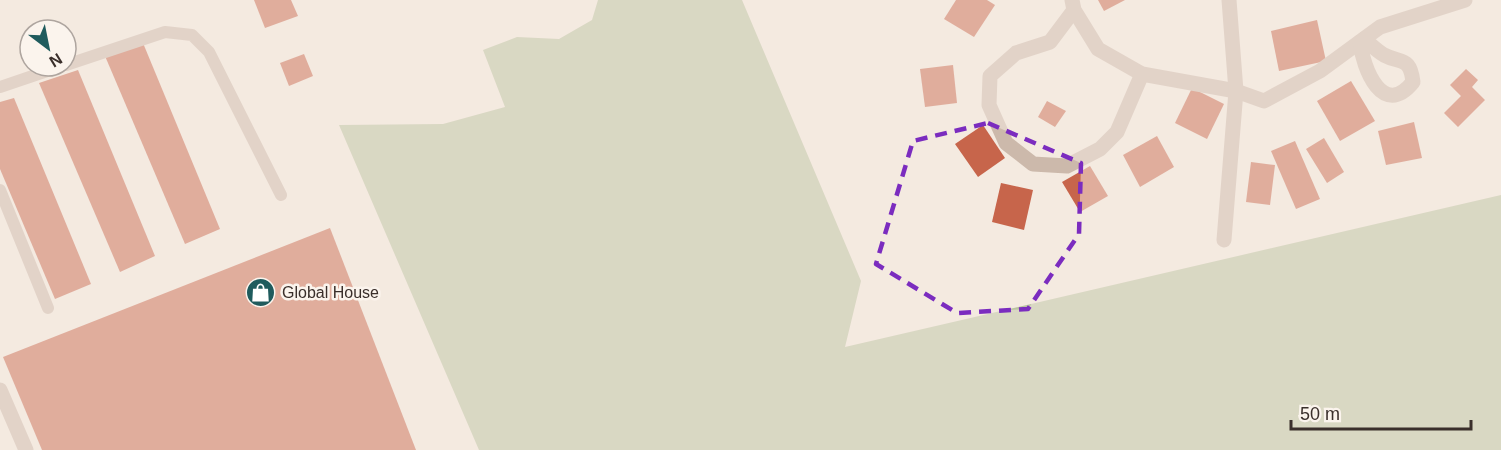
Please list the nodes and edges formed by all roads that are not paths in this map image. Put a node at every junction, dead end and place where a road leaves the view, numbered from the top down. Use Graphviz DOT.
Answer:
graph roads {
  1 [pos="1229,0"];
  2 [pos="1465,0"];
  3 [pos="1073,5"];
  4 [pos="78,60"];
  5 [pos="1142,74"];
  6 [pos="26,78"];
  7 [pos="0,87"];
  8 [pos="1236,91"];
  9 [pos="0,190"];
  10 [pos="281,195"];
  11 [pos="1224,240"];
  12 [pos="48,309"];
  13 [pos="0,390"];
  14 [pos="26,450"];
  1 -- 8 [label="street"];
  2 -- 8 [label="street"];
  3 -- 5 [label="street"];
  3 -- 5 [label="street"];
  4 -- 10 [label="lane"];
  5 -- 8 [label="street"];
  6 -- 7 [label="lane"];
  8 -- 11 [label="street"];
  9 -- 12 [label="lane"];
  13 -- 14 [label="street"];
}
